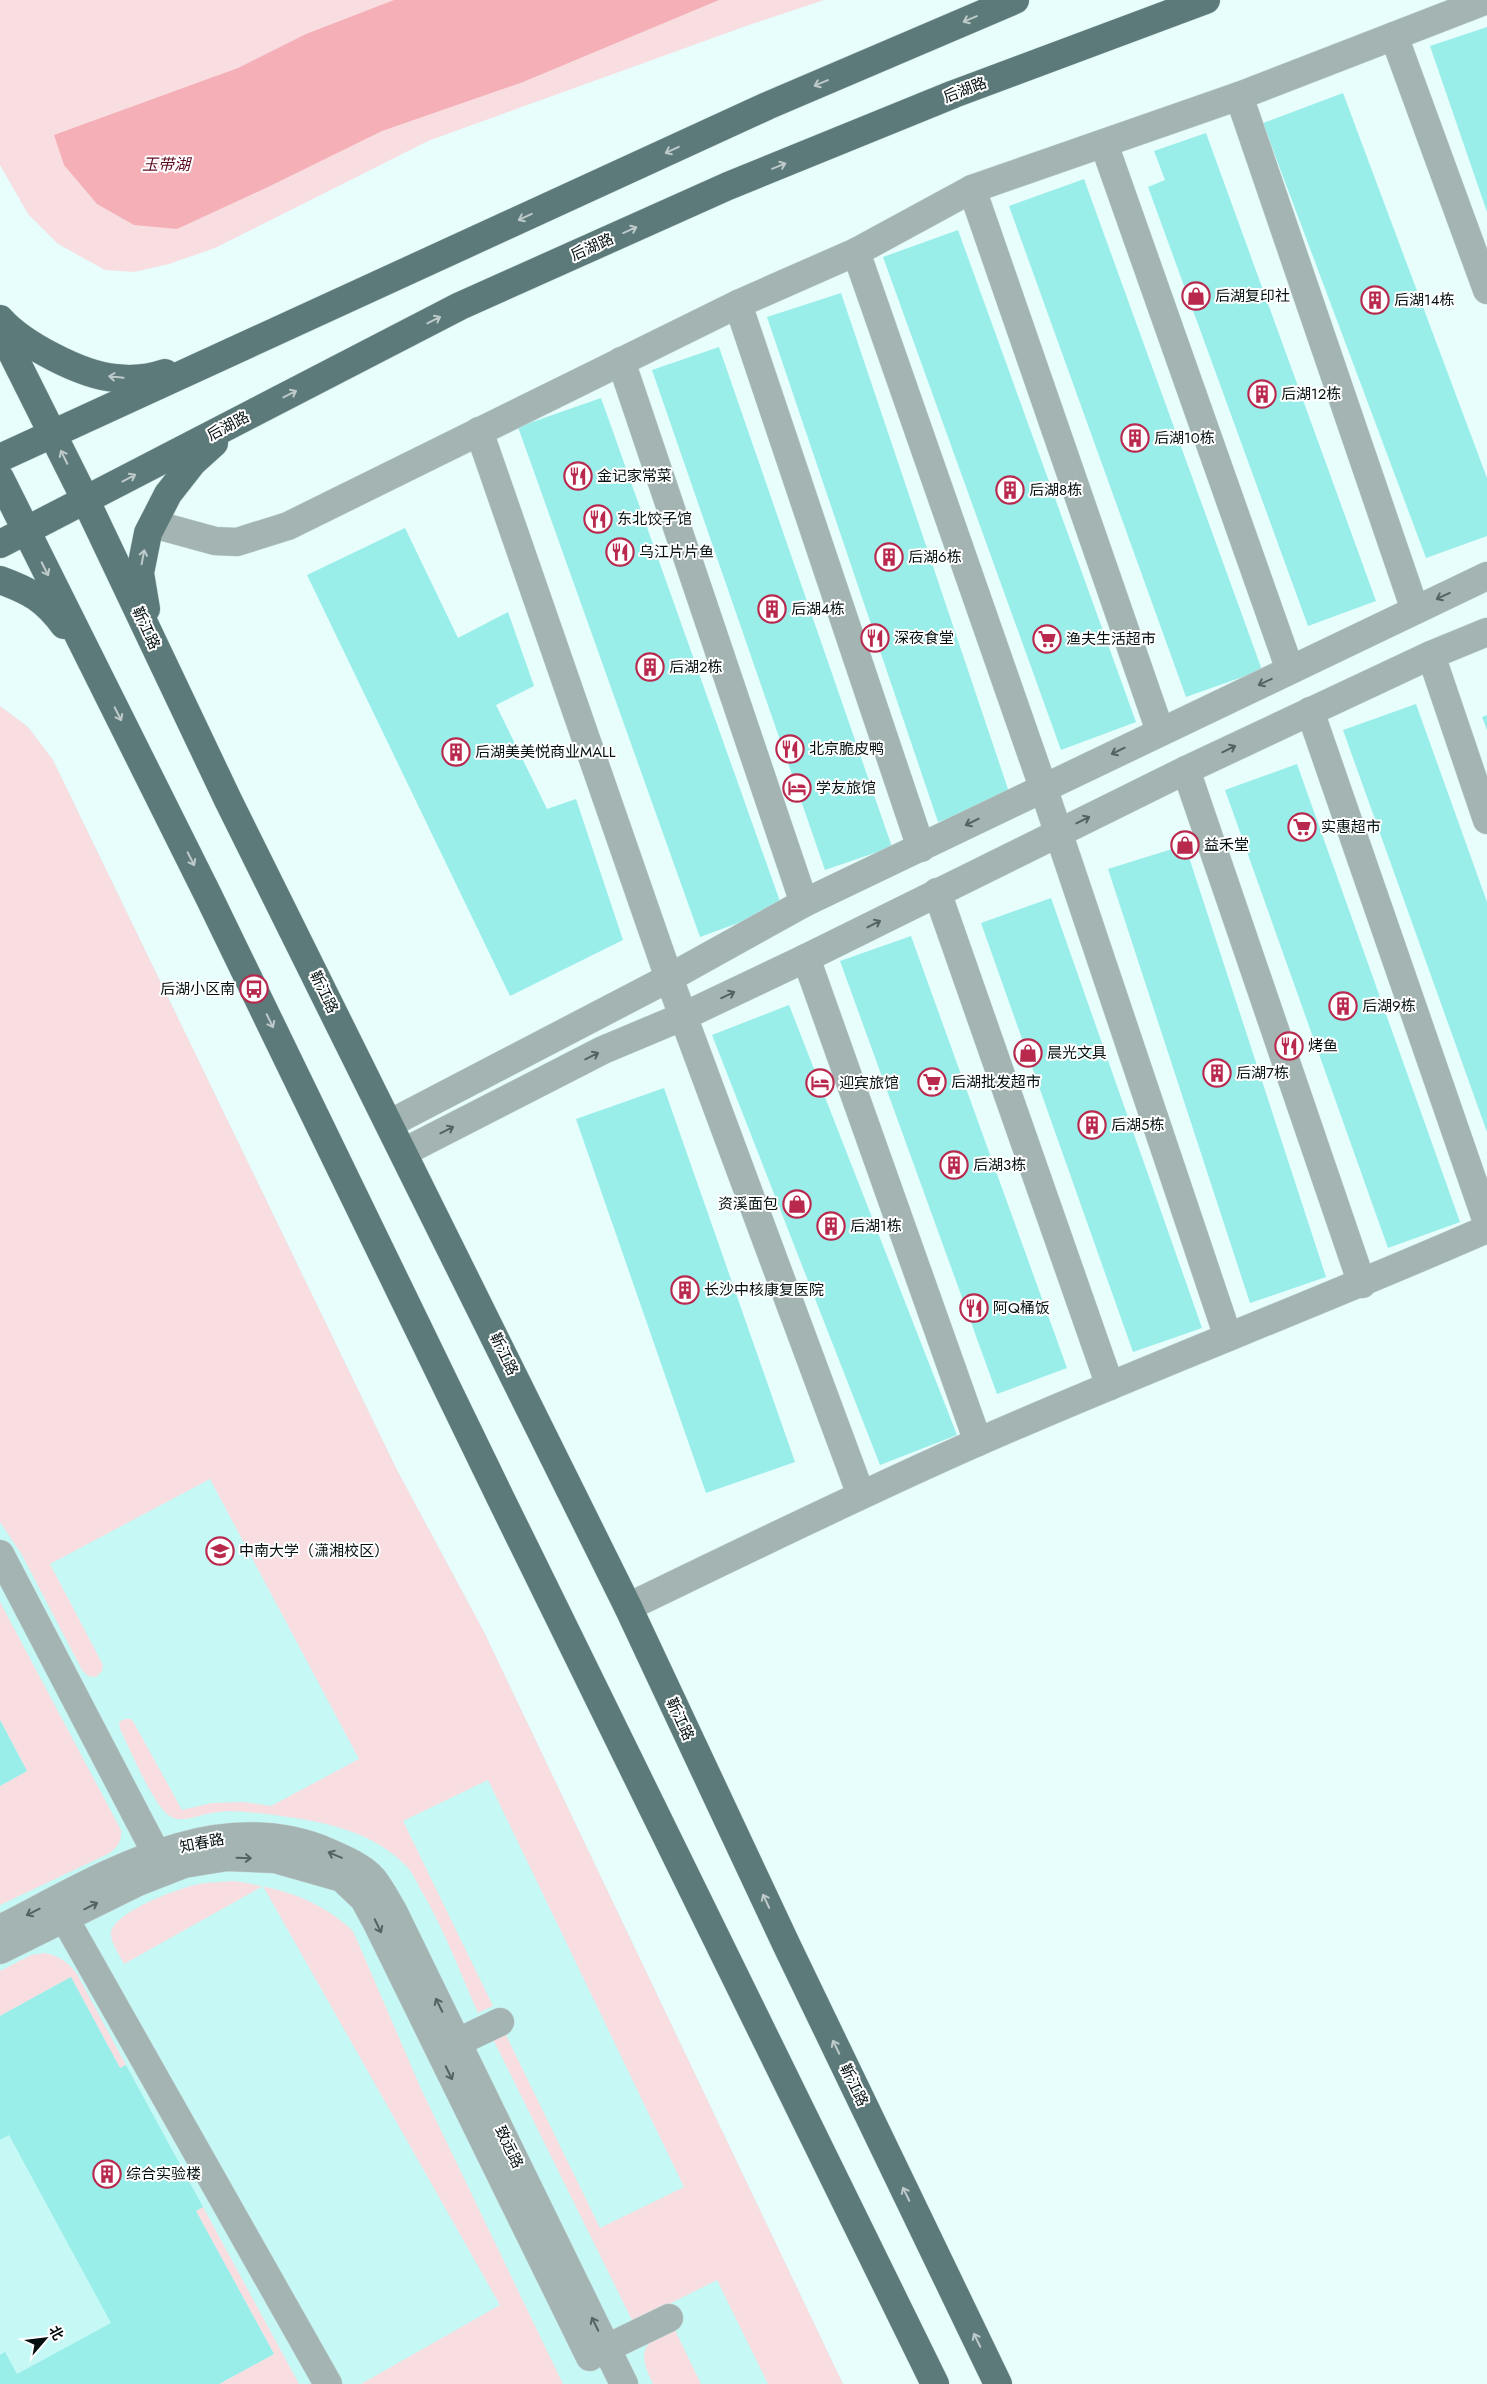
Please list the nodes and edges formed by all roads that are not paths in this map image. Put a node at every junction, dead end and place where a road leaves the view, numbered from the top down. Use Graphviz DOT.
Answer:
graph roads {
  1 [pos="1015,0"];
  2 [pos="1206,0"];
  3 [pos="1487,0"];
  4 [pos="1394,36"];
  5 [pos="1239,96"];
  6 [pos="1104,144"];
  7 [pos="972,189"];
  8 [pos="856,252"];
  9 [pos="1487,290"];
  10 [pos="738,304"];
  11 [pos="0,319"];
  12 [pos="0,330"];
  13 [pos="214,359"];
  14 [pos="621,361"];
  15 [pos="246,416"];
  16 [pos="479,431"];
  17 [pos="52,434"];
  18 [pos="0,458"];
  19 [pos="0,478"];
  20 [pos="86,501"];
  21 [pos="153,524"];
  22 [pos="26,531"];
  23 [pos="0,544"];
  24 [pos="1487,576"];
  25 [pos="0,580"];
  26 [pos="1415,610"];
  27 [pos="1487,632"];
  28 [pos="1431,655"];
  29 [pos="159,656"];
  30 [pos="1290,670"];
  31 [pos="104,686"];
  32 [pos="1310,710"];
  33 [pos="1160,731"];
  34 [pos="1186,770"];
  35 [pos="1043,787"];
  36 [pos="1487,820"];
  37 [pos="1058,832"];
  38 [pos="920,848"];
  39 [pos="937,892"];
  40 [pos="804,902"];
  41 [pos="806,958"];
  42 [pos="669,978"];
  43 [pos="684,1016"];
  44 [pos="389,1124"];
  45 [pos="404,1152"];
  46 [pos="1487,1222"];
  47 [pos="1487,1229"];
  48 [pos="1362,1284"];
  49 [pos="1228,1337"];
  50 [pos="1110,1386"];
  51 [pos="978,1442"];
  52 [pos="861,1494"];
  53 [pos="0,1554"];
  54 [pos="628,1607"];
  55 [pos="156,1853"];
  56 [pos="393,1911"];
  57 [pos="64,1920"];
  58 [pos="0,1929"];
  59 [pos="0,1950"];
  60 [pos="500,2022"];
  61 [pos="458,2042"];
  62 [pos="669,2318"];
  63 [pos="607,2348"];
  64 [pos="328,2384"];
  65 [pos="603,2384"];
  66 [pos="624,2384"];
  67 [pos="935,2384"];
  68 [pos="998,2384"];
  1 -- 13 [label="main road, one-way"];
  15 -- 2 [label="main road, 后湖路, one-way"];
  3 -- 4 [label="street"];
  4 -- 5 [label="street"];
  4 -- 9 [label="street"];
  5 -- 6 [label="street"];
  5 -- 26 [label="street"];
  6 -- 7 [label="street"];
  6 -- 30 [label="street"];
  7 -- 8 [label="street"];
  7 -- 33 [label="street"];
  8 -- 10 [label="street"];
  8 -- 35 [label="street"];
  10 -- 14 [label="street"];
  10 -- 38 [label="street"];
  13 -- 11 [label="main road, one-way"];
  12 -- 17 [label="main road, 靳江路"];
  13 -- 17 [label="main road"];
  14 -- 16 [label="street"];
  14 -- 40 [label="street"];
  20 -- 15 [label="main road, 后湖路, one-way"];
  15 -- 21 [label="main road"];
  16 -- 21 [label="street"];
  16 -- 42 [label="street"];
  17 -- 18 [label="main road"];
  20 -- 17 [label="main road, 靳江路, one-way"];
  19 -- 22 [label="main road"];
  20 -- 22 [label="main road, 后湖路"];
  20 -- 29 [label="main road, 靳江路"];
  29 -- 21 [label="main road, one-way"];
  22 -- 23 [label="main road, 后湖路"];
  22 -- 31 [label="main road, one-way"];
  24 -- 26 [label="street, one-way"];
  25 -- 31 [label="main road"];
  26 -- 30 [label="street"];
  27 -- 28 [label="street"];
  28 -- 32 [label="street"];
  28 -- 36 [label="street"];
  29 -- 44 [label="main road, 靳江路"];
  30 -- 33 [label="street, one-way"];
  31 -- 67 [label="main road, one-way"];
  34 -- 32 [label="street, one-way"];
  32 -- 46 [label="street"];
  33 -- 35 [label="street, one-way"];
  37 -- 34 [label="street, one-way"];
  34 -- 48 [label="street"];
  35 -- 37 [label="street"];
  35 -- 38 [label="street, one-way"];
  37 -- 39 [label="street"];
  37 -- 49 [label="street"];
  38 -- 40 [label="street"];
  41 -- 39 [label="street, one-way"];
  39 -- 50 [label="street"];
  40 -- 42 [label="street"];
  43 -- 41 [label="street, one-way"];
  41 -- 51 [label="street"];
  42 -- 43 [label="street"];
  42 -- 44 [label="street"];
  45 -- 43 [label="street, one-way"];
  43 -- 52 [label="street"];
  44 -- 45 [label="main road, 靳江路"];
  45 -- 54 [label="main road, 靳江路"];
  47 -- 48 [label="street"];
  48 -- 49 [label="street"];
  49 -- 50 [label="street"];
  50 -- 51 [label="street"];
  51 -- 52 [label="street"];
  52 -- 54 [label="street"];
  53 -- 55 [label="street"];
  68 -- 54 [label="main road, 靳江路, one-way"];
  56 -- 55 [label="street, 知春路, one-way"];
  55 -- 58 [label="street, 知春路, one-way"];
  61 -- 56 [label="street, 致远路, one-way"];
  57 -- 59 [label="street"];
  57 -- 64 [label="street"];
  57 -- 65 [label="street, one-way"];
  60 -- 61 [label="street"];
  63 -- 61 [label="street, 致远路, one-way"];
  62 -- 63 [label="street"];
  63 -- 66 [label="street, 致远路"];
}
